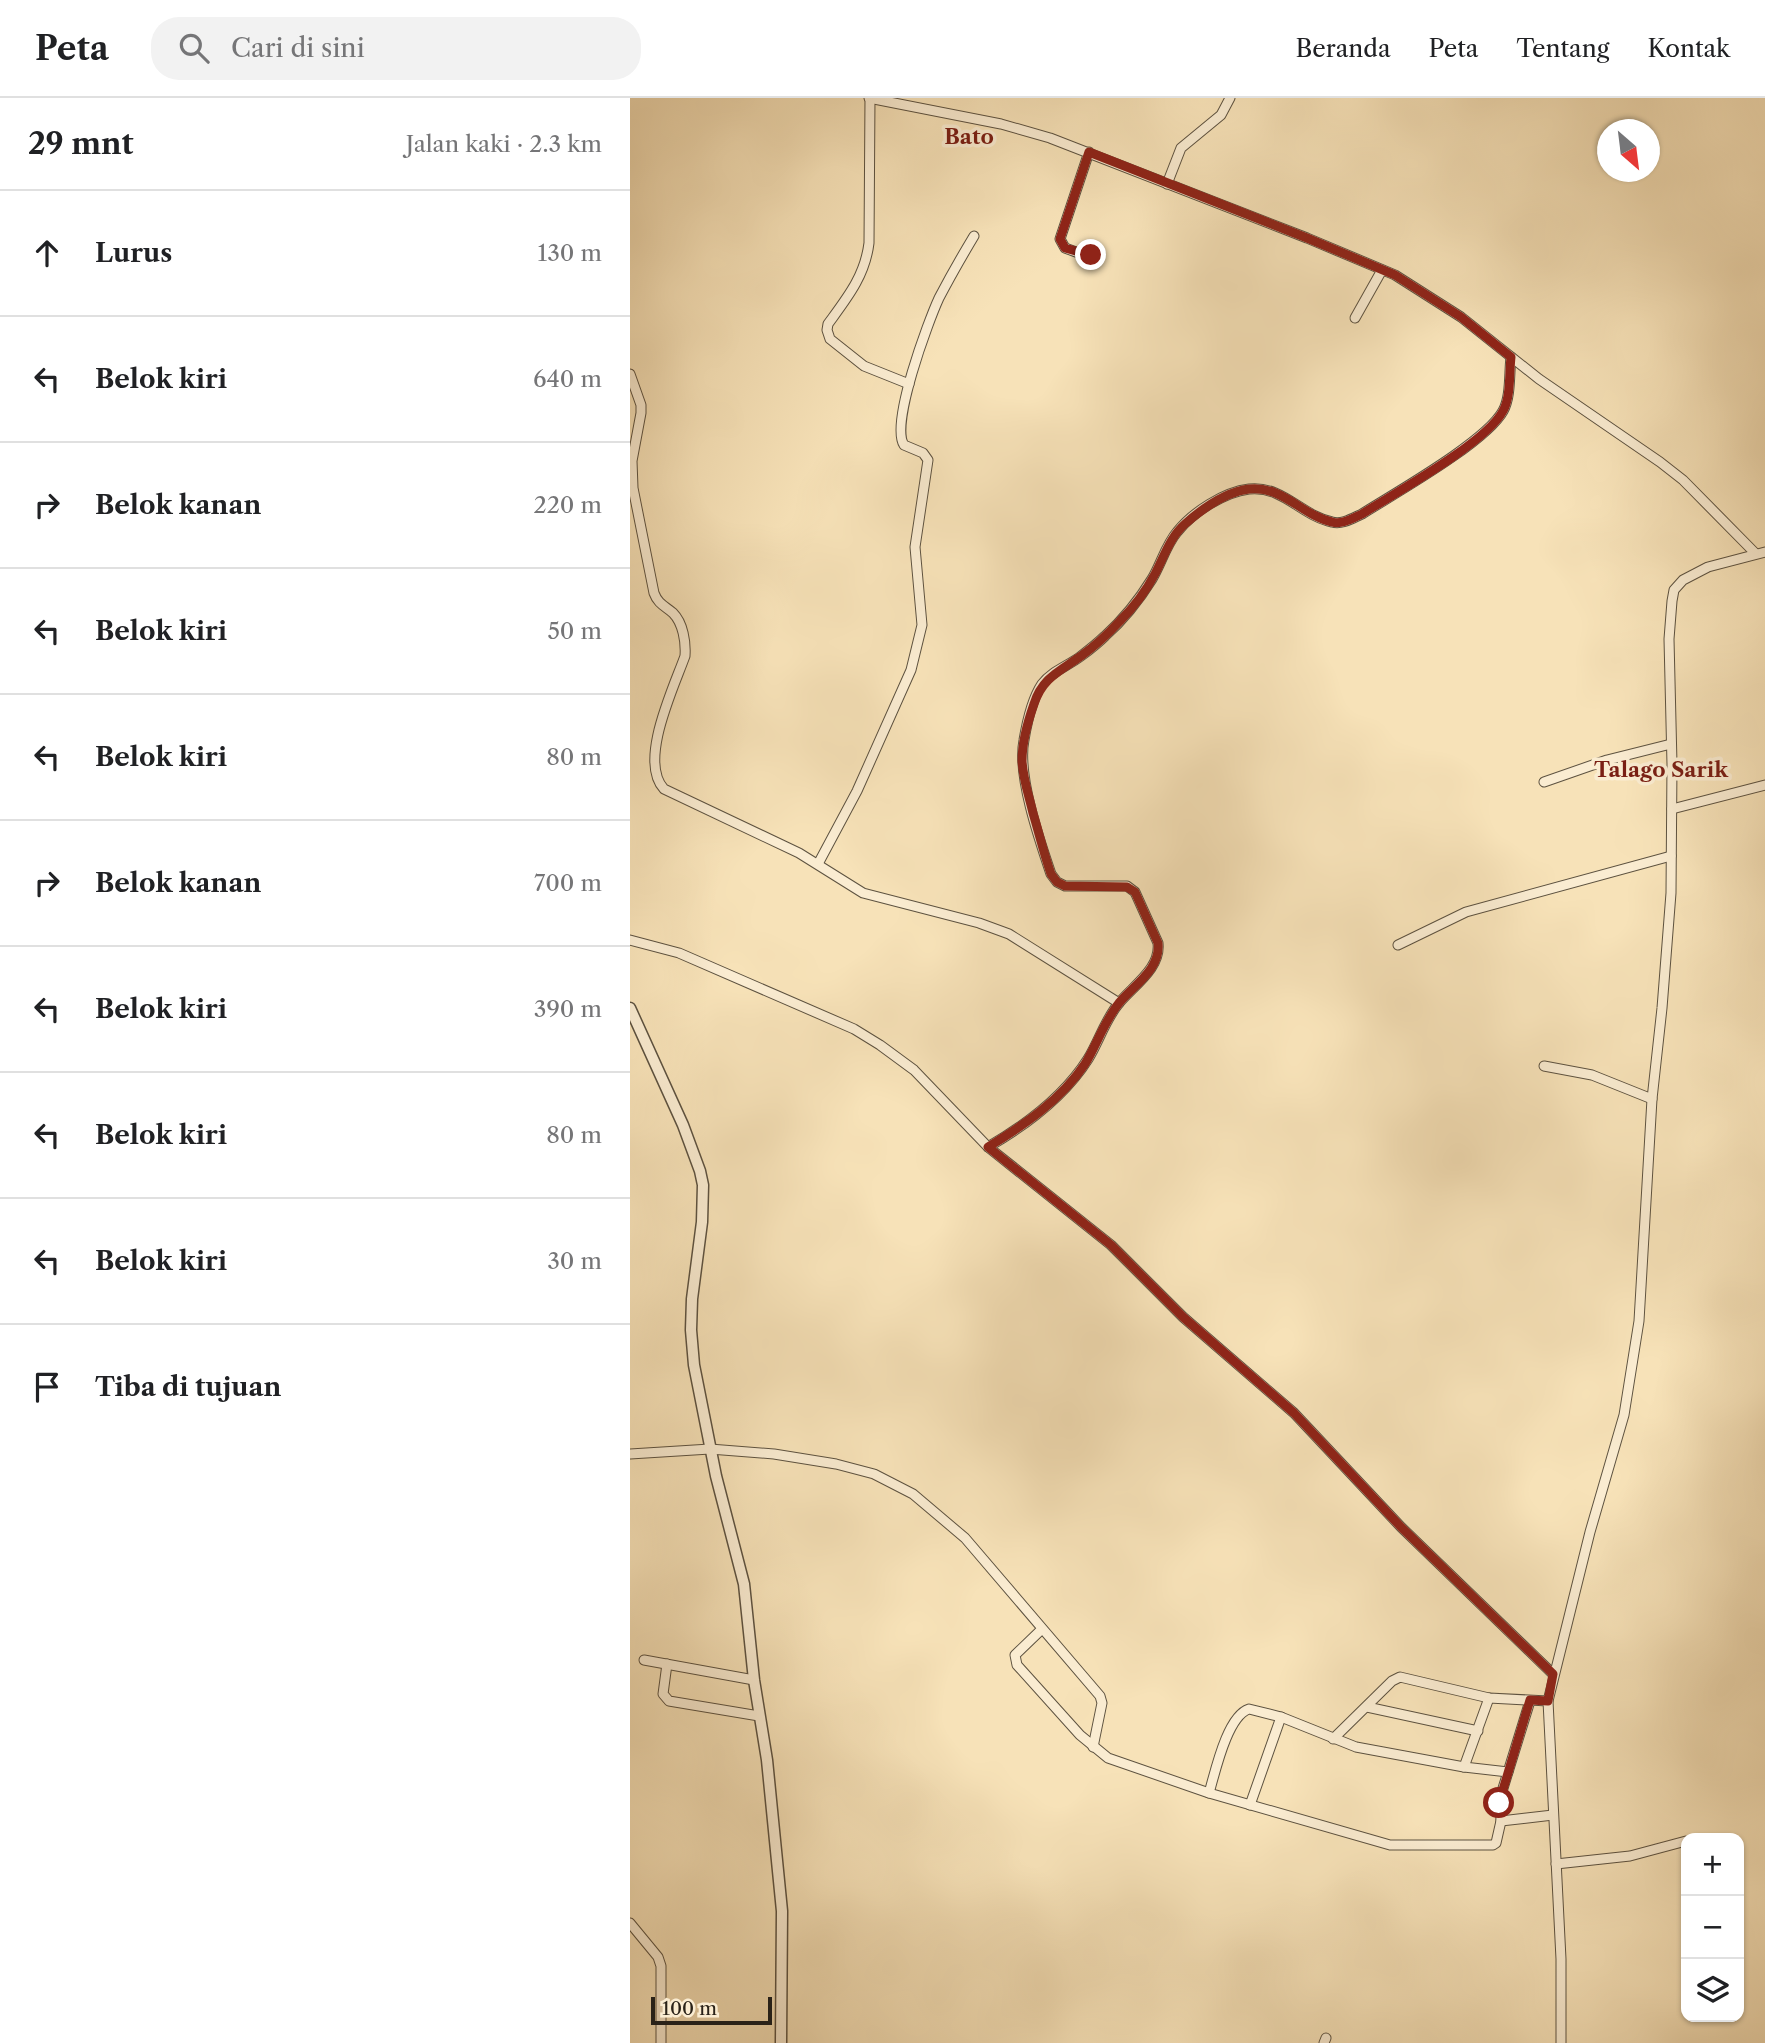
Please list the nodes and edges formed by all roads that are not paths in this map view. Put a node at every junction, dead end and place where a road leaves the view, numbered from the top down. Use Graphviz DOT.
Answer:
graph roads {
  1 [pos="869,98"];
  2 [pos="1230,98"];
  3 [pos="889,100"];
  4 [pos="1089,152"];
  5 [pos="1167,184"];
  6 [pos="974,236"];
  7 [pos="1100,254"];
  8 [pos="1382,270"];
  9 [pos="1354,318"];
  10 [pos="1511,357"];
  11 [pos="630,374"];
  12 [pos="909,384"];
  13 [pos="1760,553"];
  14 [pos="1671,744"];
  15 [pos="1544,782"];
  16 [pos="1765,785"];
  17 [pos="1672,808"];
  18 [pos="1671,856"];
  19 [pos="817,864"];
  20 [pos="630,940"];
  21 [pos="1398,946"];
  22 [pos="1119,1003"];
  23 [pos="630,1008"];
  24 [pos="1544,1066"];
  25 [pos="1652,1099"];
  26 [pos="988,1147"];
  27 [pos="710,1449"];
  28 [pos="630,1454"];
  29 [pos="1042,1629"];
  30 [pos="644,1660"];
  31 [pos="667,1664"];
  32 [pos="1553,1674"];
  33 [pos="754,1680"];
  34 [pos="1489,1698"];
  35 [pos="1530,1700"];
  36 [pos="1548,1701"];
  37 [pos="1367,1707"];
  38 [pos="759,1716"];
  39 [pos="1281,1717"];
  40 [pos="1478,1731"];
  41 [pos="1333,1739"];
  42 [pos="1093,1747"];
  43 [pos="1464,1767"];
  44 [pos="1508,1772"];
  45 [pos="1209,1793"];
  46 [pos="1250,1805"];
  47 [pos="1553,1815"];
  48 [pos="1501,1821"];
  49 [pos="1681,1841"];
  50 [pos="1556,1864"];
  51 [pos="630,1923"];
  52 [pos="661,2043"];
  53 [pos="781,2043"];
  54 [pos="1561,2043"];
  1 -- 3 [label="street"];
  1 -- 12 [label="street"];
  2 -- 5 [label="street"];
  3 -- 4 [label="street"];
  4 -- 5 [label="street"];
  4 -- 7 [label="street"];
  5 -- 8 [label="street"];
  6 -- 12 [label="street"];
  8 -- 9 [label="street"];
  8 -- 10 [label="street"];
  10 -- 13 [label="street"];
  10 -- 22 [label="street"];
  11 -- 19 [label="street"];
  12 -- 19 [label="street"];
  13 -- 14 [label="street"];
  14 -- 15 [label="street"];
  14 -- 17 [label="street"];
  16 -- 17 [label="street"];
  17 -- 18 [label="street"];
  18 -- 21 [label="street"];
  18 -- 25 [label="street"];
  19 -- 22 [label="street"];
  20 -- 26 [label="street"];
  22 -- 26 [label="street"];
  23 -- 27 [label="street"];
  24 -- 25 [label="street"];
  25 -- 32 [label="street"];
  26 -- 32 [label="street"];
  27 -- 28 [label="street"];
  27 -- 29 [label="street"];
  27 -- 33 [label="street"];
  29 -- 42 [label="street"];
  29 -- 42 [label="street"];
  30 -- 31 [label="street"];
  31 -- 33 [label="street"];
  31 -- 38 [label="street"];
  32 -- 36 [label="street"];
  33 -- 38 [label="street"];
  34 -- 35 [label="street"];
  34 -- 37 [label="street"];
  34 -- 40 [label="street"];
  35 -- 36 [label="street"];
  35 -- 44 [label="street"];
  36 -- 47 [label="street"];
  37 -- 40 [label="street"];
  37 -- 41 [label="street"];
  38 -- 53 [label="street"];
  39 -- 41 [label="street"];
  39 -- 45 [label="street"];
  39 -- 46 [label="street"];
  40 -- 43 [label="street"];
  41 -- 43 [label="street"];
  42 -- 45 [label="street"];
  43 -- 44 [label="street"];
  44 -- 48 [label="street"];
  45 -- 46 [label="street"];
  46 -- 48 [label="street"];
  47 -- 48 [label="street"];
  47 -- 50 [label="street"];
  49 -- 50 [label="street"];
  50 -- 54 [label="street"];
  51 -- 52 [label="street"];
}
